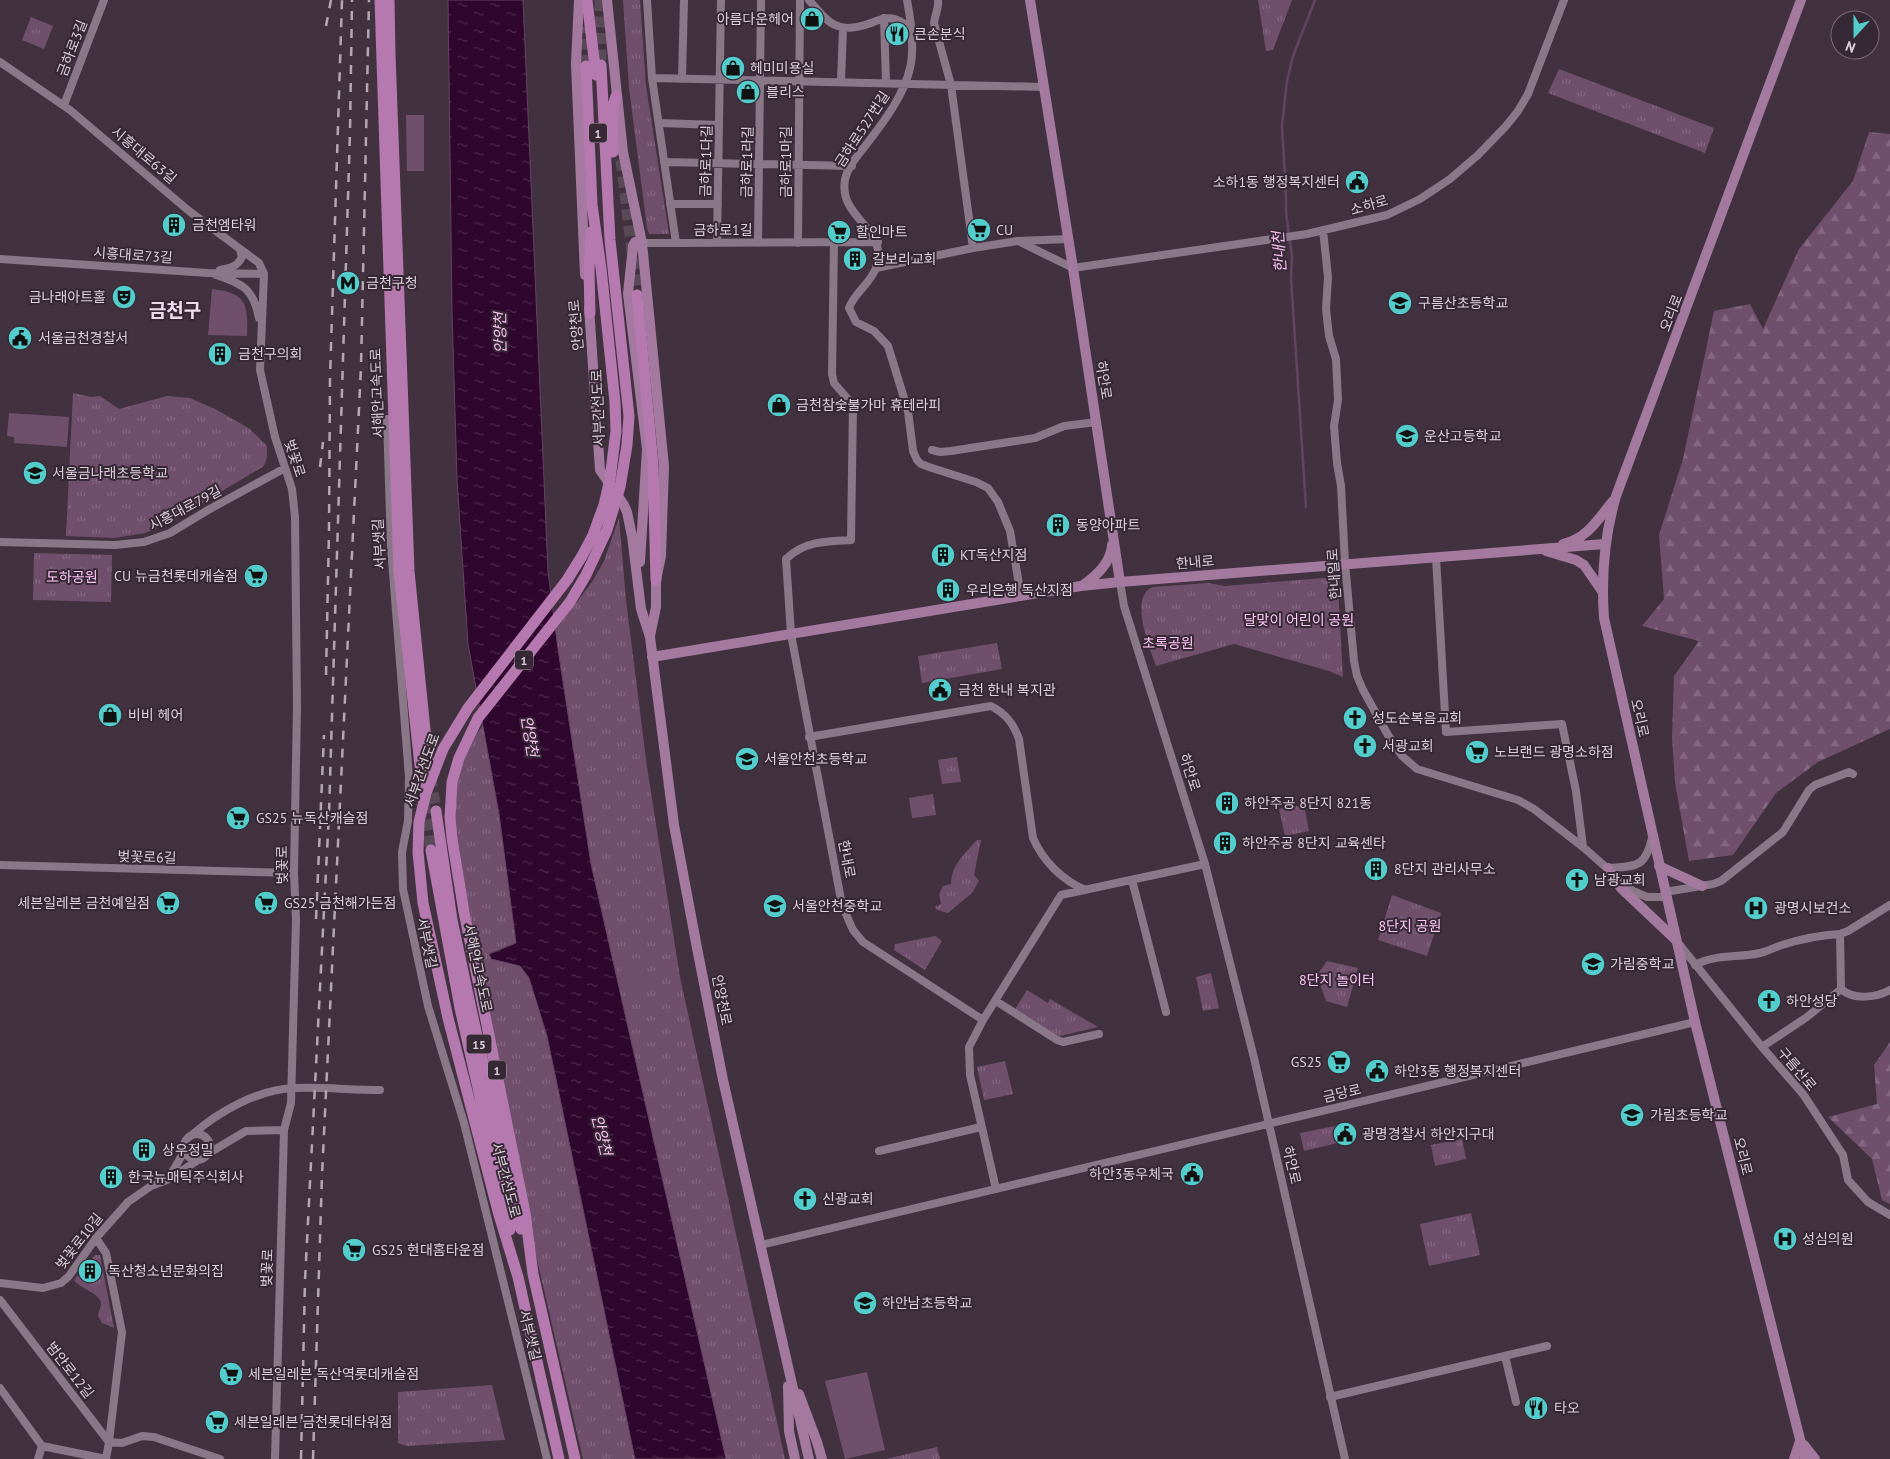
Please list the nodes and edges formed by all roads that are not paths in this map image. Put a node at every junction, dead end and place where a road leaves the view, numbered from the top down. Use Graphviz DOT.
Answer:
graph roads {
  1 [pos="104,0"];
  2 [pos="380,0"];
  3 [pos="390,0"];
  4 [pos="579,0"];
  5 [pos="587,0"];
  6 [pos="606,0"];
  7 [pos="647,0"];
  8 [pos="684,0"];
  9 [pos="721,0"];
  10 [pos="761,0"];
  11 [pos="793,0"];
  12 [pos="800,0"];
  13 [pos="809,0"];
  14 [pos="907,0"];
  15 [pos="938,0"];
  16 [pos="1030,0"];
  17 [pos="1564,0"];
  18 [pos="1801,0"];
  19 [pos="884,18"];
  20 [pos="843,28"];
  21 [pos="911,28"];
  22 [pos="0,62"];
  23 [pos="601,65"];
  24 [pos="586,66"];
  25 [pos="652,78"];
  26 [pos="682,79"];
  27 [pos="720,80"];
  28 [pos="760,80"];
  29 [pos="799,81"];
  30 [pos="841,82"];
  31 [pos="886,84"];
  32 [pos="904,84"];
  33 [pos="951,85"];
  34 [pos="1044,87"];
  35 [pos="616,96"];
  36 [pos="64,105"];
  37 [pos="658,123"];
  38 [pos="719,125"];
  39 [pos="664,162"];
  40 [pos="719,163"];
  41 [pos="759,164"];
  42 [pos="799,164"];
  43 [pos="852,166"];
  44 [pos="670,204"];
  45 [pos="718,204"];
  46 [pos="592,205"];
  47 [pos="1323,230"];
  48 [pos="1069,239"];
  49 [pos="1018,241"];
  50 [pos="642,242"];
  51 [pos="878,242"];
  52 [pos="676,243"];
  53 [pos="718,243"];
  54 [pos="758,243"];
  55 [pos="798,243"];
  56 [pos="834,243"];
  57 [pos="236,246"];
  58 [pos="973,248"];
  59 [pos="0,259"];
  60 [pos="601,268"];
  61 [pos="876,268"];
  62 [pos="1073,268"];
  63 [pos="614,271"];
  64 [pos="208,273"];
  65 [pos="264,274"];
  66 [pos="637,295"];
  67 [pos="590,313"];
  68 [pos="262,330"];
  69 [pos="387,419"];
  70 [pos="1097,422"];
  71 [pos="932,450"];
  72 [pos="285,468"];
  73 [pos="1616,496"];
  74 [pos="1113,534"];
  75 [pos="0,542"];
  76 [pos="1605,544"];
  77 [pos="1540,549"];
  78 [pos="1436,557"];
  79 [pos="1345,563"];
  80 [pos="404,571"];
  81 [pos="656,580"];
  82 [pos="1120,582"];
  83 [pos="638,585"];
  84 [pos="1081,586"];
  85 [pos="1602,592"];
  86 [pos="1020,596"];
  87 [pos="791,634"];
  88 [pos="650,637"];
  89 [pos="652,657"];
  90 [pos="809,737"];
  91 [pos="428,760"];
  92 [pos="1852,774"];
  93 [pos="422,784"];
  94 [pos="436,811"];
  95 [pos="1652,836"];
  96 [pos="1583,847"];
  97 [pos="431,850"];
  98 [pos="1205,864"];
  99 [pos="0,865"];
  100 [pos="1659,866"];
  101 [pos="1608,868"];
  102 [pos="294,873"];
  103 [pos="1132,880"];
  104 [pos="1702,886"];
  105 [pos="1085,890"];
  106 [pos="1665,895"];
  107 [pos="1890,905"];
  108 [pos="1840,934"];
  109 [pos="1676,940"];
  110 [pos="1695,965"];
  111 [pos="1841,989"];
  112 [pos="1890,990"];
  113 [pos="996,1001"];
  114 [pos="1166,1012"];
  115 [pos="983,1020"];
  116 [pos="1695,1022"];
  117 [pos="1100,1034"];
  118 [pos="1762,1047"];
  119 [pos="380,1090"];
  120 [pos="208,1121"];
  121 [pos="1268,1124"];
  122 [pos="981,1126"];
  123 [pos="284,1130"];
  124 [pos="192,1135"];
  125 [pos="204,1135"];
  126 [pos="226,1142"];
  127 [pos="185,1150"];
  128 [pos="879,1151"];
  129 [pos="209,1153"];
  130 [pos="200,1159"];
  131 [pos="167,1180"];
  132 [pos="996,1189"];
  133 [pos="1890,1216"];
  134 [pos="96,1238"];
  135 [pos="761,1245"];
  136 [pos="533,1274"];
  137 [pos="518,1277"];
  138 [pos="0,1283"];
  139 [pos="0,1300"];
  140 [pos="1547,1346"];
  141 [pos="1505,1356"];
  142 [pos="788,1365"];
  143 [pos="0,1388"];
  144 [pos="1330,1397"];
  145 [pos="1516,1402"];
  146 [pos="1800,1440"];
  147 [pos="109,1442"];
  148 [pos="42,1446"];
  149 [pos="38,1459"];
  150 [pos="106,1459"];
  151 [pos="220,1459"];
  152 [pos="275,1459"];
  153 [pos="547,1459"];
  154 [pos="559,1459"];
  155 [pos="575,1459"];
  156 [pos="795,1459"];
  157 [pos="809,1459"];
  158 [pos="822,1459"];
  159 [pos="1344,1459"];
  160 [pos="1794,1459"];
  161 [pos="1805,1459"];
  162 [pos="1815,1459"];
  1 -- 36 [label="street, 금하로3길"];
  2 -- 80 [label="highway, 서해안고속도로"];
  3 -- 80 [label="highway, 서해안고속도로"];
  4 -- 67 [label="main road, 안양천로"];
  5 -- 60 [label="highway, 1"];
  6 -- 35 [label="main road, 안양천로 / 1"];
  7 -- 25 [label="street, 금하로1길"];
  8 -- 26 [label="street"];
  9 -- 27 [label="street, 금하로1다길"];
  10 -- 28 [label="street, 금하로1라길"];
  11 -- 12 [label="street"];
  12 -- 29 [label="street, 금하로1마길"];
  13 -- 20 [label="street"];
  14 -- 21 [label="street, 금하로527번길"];
  15 -- 33 [label="street"];
  16 -- 34 [label="main road, 하안로"];
  17 -- 47 [label="street, 소하로"];
  18 -- 73 [label="main road, 오리로"];
  19 -- 20 [label="street"];
  19 -- 21 [label="street"];
  19 -- 31 [label="street"];
  20 -- 30 [label="street"];
  21 -- 32 [label="street, 금하로527번길"];
  22 -- 36 [label="street, 시흥대로63길"];
  23 -- 63 [label="highway, 서부간선도로"];
  24 -- 46 [label="highway, 서부간선도로"];
  25 -- 26 [label="street"];
  25 -- 37 [label="street, 금하로1길"];
  26 -- 27 [label="street"];
  27 -- 28 [label="street"];
  27 -- 38 [label="street, 금하로1다길"];
  28 -- 29 [label="street"];
  28 -- 41 [label="street, 금하로1라길"];
  29 -- 30 [label="street"];
  29 -- 42 [label="street, 금하로1마길"];
  30 -- 31 [label="street"];
  31 -- 32 [label="street"];
  32 -- 33 [label="street"];
  32 -- 43 [label="street, 금하로527번길"];
  33 -- 34 [label="street"];
  33 -- 58 [label="street"];
  34 -- 48 [label="main road, 하안로"];
  35 -- 50 [label="main road, 안양천로"];
  35 -- 63 [label="highway, 1"];
  36 -- 57 [label="street, 시흥대로63길"];
  37 -- 38 [label="street"];
  37 -- 39 [label="street, 금하로1길"];
  38 -- 40 [label="street, 금하로1다길"];
  39 -- 40 [label="street"];
  39 -- 44 [label="street, 금하로1길"];
  40 -- 41 [label="street"];
  40 -- 45 [label="street, 금하로1다길"];
  41 -- 42 [label="street"];
  41 -- 54 [label="street, 금하로1라길"];
  42 -- 43 [label="street"];
  42 -- 55 [label="street, 금하로1마길"];
  43 -- 51 [label="street, 금하로527번길"];
  44 -- 45 [label="street"];
  44 -- 52 [label="street, 금하로1길"];
  45 -- 53 [label="street, 금하로1다길"];
  46 -- 60 [label="highway, 서부간선도로"];
  46 -- 67 [label="highway"];
  47 -- 62 [label="street, 소하로"];
  47 -- 79 [label="street, 한내일로"];
  48 -- 49 [label="street"];
  48 -- 62 [label="main road, 하안로"];
  49 -- 58 [label="street"];
  49 -- 62 [label="street"];
  50 -- 52 [label="street"];
  50 -- 81 [label="main road, 안양천로"];
  50 -- 83 [label="main road"];
  51 -- 56 [label="street, 금하로1길"];
  51 -- 61 [label="street"];
  52 -- 53 [label="street, 금하로1길"];
  53 -- 54 [label="street, 금하로1길"];
  54 -- 55 [label="street, 금하로1길"];
  55 -- 56 [label="street, 금하로1길"];
  56 -- 87 [label="street"];
  57 -- 64 [label="street"];
  57 -- 65 [label="street, 시흥대로63길"];
  58 -- 61 [label="street"];
  59 -- 64 [label="street, 시흥대로73길"];
  60 -- 137 [label="highway, 서부간선도로 / 1"];
  61 -- 86 [label="street"];
  62 -- 70 [label="main road, 하안로"];
  63 -- 136 [label="highway, 서부간선도로 / 1"];
  64 -- 65 [label="street, 시흥대로73길"];
  64 -- 68 [label="street"];
  65 -- 68 [label="street, 벚꽃로"];
  66 -- 81 [label="highway"];
  67 -- 83 [label="main road, 안양천로"];
  68 -- 72 [label="street, 벚꽃로"];
  69 -- 153 [label="street, 서부샛길"];
  70 -- 71 [label="street"];
  70 -- 74 [label="main road, 하안로"];
  72 -- 75 [label="street, 시흥대로79길"];
  72 -- 102 [label="street, 벚꽃로"];
  73 -- 76 [label="main road, 오리로"];
  73 -- 77 [label="main road"];
  74 -- 82 [label="main road, 하안로"];
  74 -- 84 [label="main road"];
  76 -- 77 [label="main road, 한내로"];
  76 -- 85 [label="main road, 오리로"];
  77 -- 78 [label="main road, 한내로"];
  77 -- 85 [label="main road"];
  78 -- 79 [label="main road, 한내로"];
  78 -- 96 [label="street"];
  79 -- 82 [label="main road, 한내로"];
  79 -- 96 [label="street, 한내일로"];
  80 -- 91 [label="highway, 서해안고속도로"];
  80 -- 93 [label="highway, 서해안고속도로"];
  81 -- 88 [label="main road, 안양천로"];
  82 -- 84 [label="main road, 한내로"];
  82 -- 98 [label="street, 하안로"];
  83 -- 88 [label="main road, 안양천로"];
  84 -- 86 [label="main road, 한내로"];
  85 -- 95 [label="main road, 오리로"];
  86 -- 87 [label="main road, 한내로"];
  87 -- 89 [label="main road, 한내로"];
  87 -- 90 [label="street, 한내로"];
  88 -- 89 [label="main road, 안양천로"];
  89 -- 135 [label="main road, 안양천로"];
  90 -- 105 [label="street"];
  90 -- 115 [label="street, 한내로"];
  92 -- 104 [label="street, 한내일로"];
  94 -- 136 [label="highway, 서해안고속도로 / 15"];
  95 -- 100 [label="main road, 오리로"];
  95 -- 101 [label="street"];
  96 -- 101 [label="street, 한내일로"];
  97 -- 137 [label="highway, 서해안고속도로 / 15"];
  98 -- 103 [label="street"];
  98 -- 121 [label="street, 하안로"];
  99 -- 102 [label="street, 벚꽃로6길"];
  100 -- 104 [label="main road"];
  100 -- 106 [label="main road, 오리로"];
  101 -- 106 [label="street, 한내일로"];
  101 -- 109 [label="main road"];
  102 -- 123 [label="street, 벚꽃로"];
  103 -- 105 [label="street"];
  103 -- 114 [label="street"];
  104 -- 106 [label="street, 한내일로"];
  105 -- 113 [label="street"];
  106 -- 109 [label="main road, 오리로"];
  107 -- 108 [label="street"];
  108 -- 110 [label="street"];
  108 -- 111 [label="street"];
  109 -- 110 [label="street, 구름산로"];
  109 -- 116 [label="main road, 오리로"];
  110 -- 118 [label="street, 구름산로"];
  111 -- 112 [label="street"];
  111 -- 118 [label="street"];
  113 -- 115 [label="street"];
  113 -- 117 [label="street"];
  115 -- 122 [label="street"];
  116 -- 121 [label="street, 금당로"];
  116 -- 146 [label="main road, 오리로"];
  118 -- 133 [label="street, 구름산로"];
  119 -- 120 [label="street"];
  120 -- 124 [label="street"];
  120 -- 125 [label="street"];
  121 -- 132 [label="street, 금당로"];
  121 -- 144 [label="street, 하안로"];
  122 -- 128 [label="street"];
  122 -- 132 [label="street"];
  123 -- 126 [label="street, 벚꽃로10길"];
  123 -- 152 [label="street, 벚꽃로"];
  124 -- 125 [label="street"];
  124 -- 127 [label="street"];
  125 -- 126 [label="street"];
  125 -- 129 [label="street"];
  126 -- 129 [label="street, 벚꽃로10길"];
  127 -- 130 [label="street"];
  127 -- 131 [label="street"];
  129 -- 130 [label="street, 벚꽃로10길"];
  130 -- 131 [label="street, 벚꽃로10길"];
  131 -- 134 [label="street, 벚꽃로10길"];
  132 -- 135 [label="street, 금당로"];
  134 -- 138 [label="street, 벚꽃로10길"];
  134 -- 147 [label="street"];
  135 -- 142 [label="main road, 안양천로"];
  136 -- 155 [label="highway, 서부간선도로 / 1"];
  137 -- 154 [label="highway, 서부간선도로 / 1"];
  139 -- 147 [label="street, 범안로12길"];
  140 -- 141 [label="street"];
  141 -- 144 [label="street"];
  141 -- 145 [label="street"];
  142 -- 156 [label="main road"];
  142 -- 157 [label="main road"];
  142 -- 158 [label="main road"];
  143 -- 148 [label="street"];
  144 -- 159 [label="street, 하안로"];
  146 -- 160 [label="main road"];
  146 -- 161 [label="main road, 오리로"];
  146 -- 162 [label="main road"];
  147 -- 150 [label="street"];
  147 -- 151 [label="street"];
  148 -- 149 [label="street"];
  148 -- 150 [label="street"];
}
